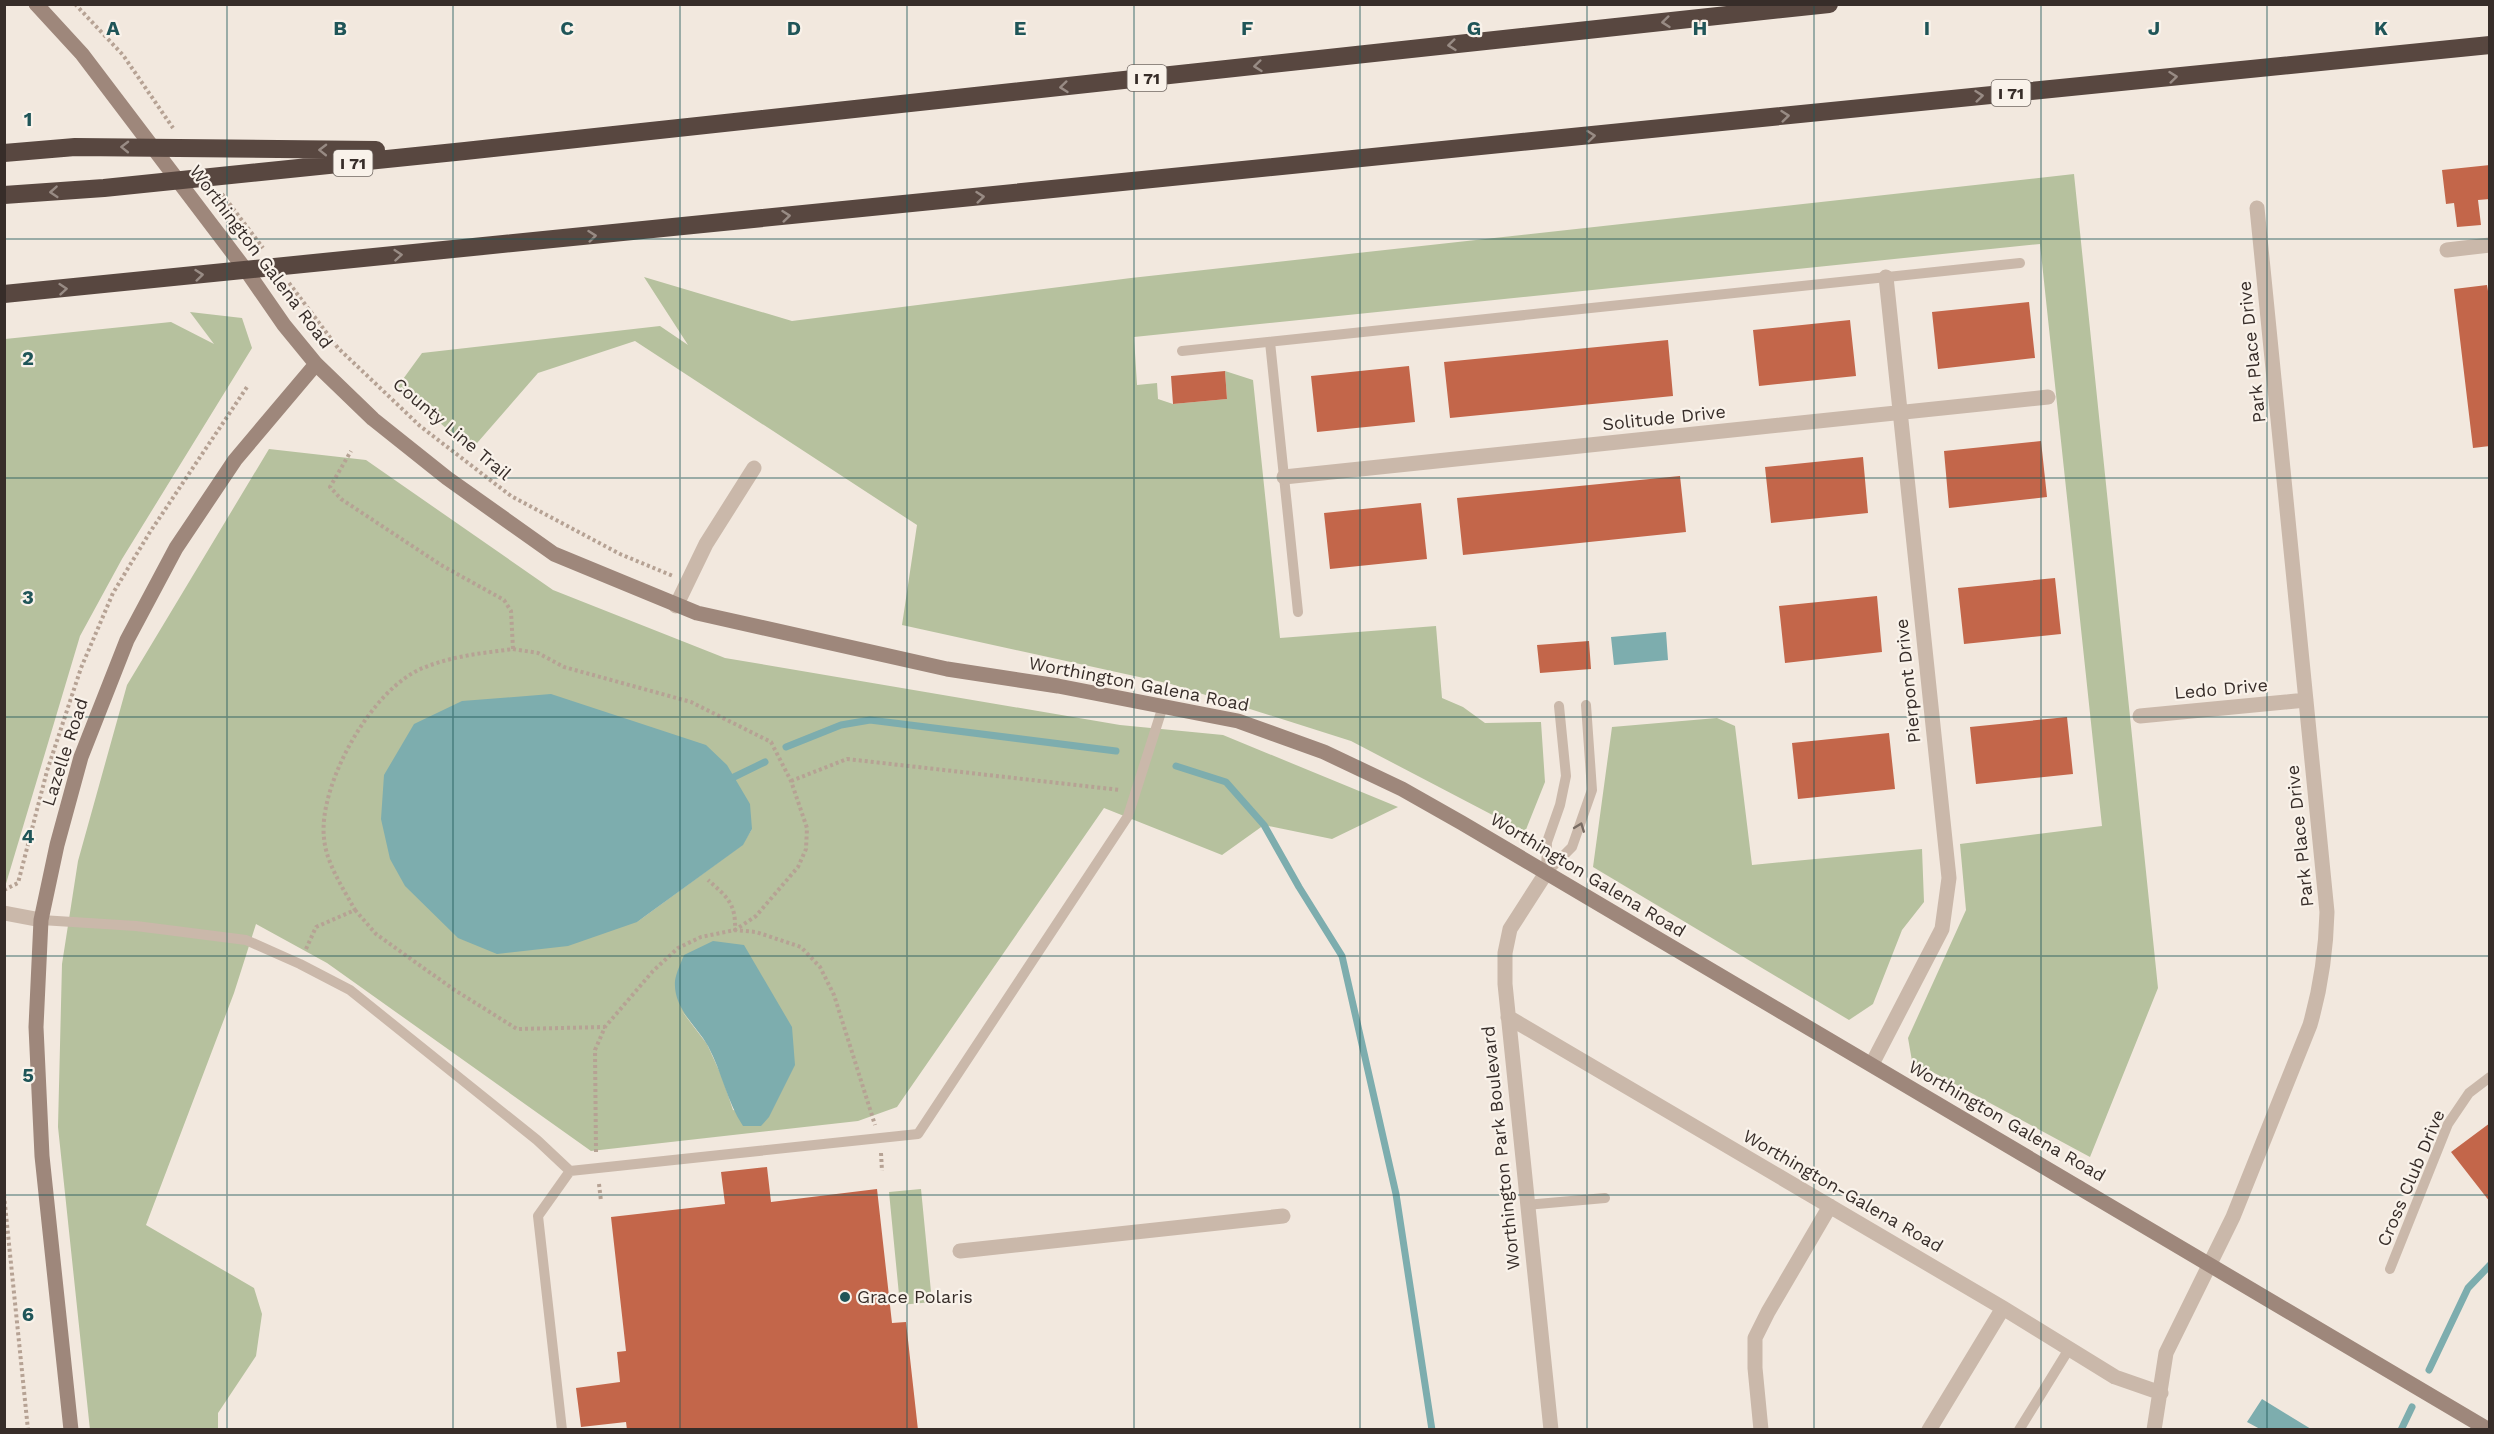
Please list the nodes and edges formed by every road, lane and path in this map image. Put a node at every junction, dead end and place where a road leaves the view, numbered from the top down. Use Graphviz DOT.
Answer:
graph roads {
  1 [pos="36,4"];
  2 [pos="75,4"];
  3 [pos="1829,4"];
  4 [pos="2490,45"];
  5 [pos="178,134"];
  6 [pos="465,151"];
  7 [pos="4,153"];
  8 [pos="219,190"];
  9 [pos="4,195"];
  10 [pos="2257,208"];
  11 [pos="2490,245"];
  12 [pos="2447,250"];
  13 [pos="267,255"];
  14 [pos="2020,263"];
  15 [pos="1886,277"];
  16 [pos="288,283"];
  17 [pos="4,294"];
  18 [pos="1270,342"];
  19 [pos="1182,351"];
  20 [pos="316,364"];
  21 [pos="2048,397"];
  22 [pos="1900,413"];
  23 [pos="351,451"];
  24 [pos="754,468"];
  25 [pos="1284,477"];
  26 [pos="687,581"];
  27 [pos="675,606"];
  28 [pos="1298,612"];
  29 [pos="513,649"];
  30 [pos="2306,700"];
  31 [pos="1586,705"];
  32 [pos="1163,706"];
  33 [pos="1559,706"];
  34 [pos="2140,716"];
  35 [pos="791,781"];
  36 [pos="1136,791"];
  37 [pos="1546,873"];
  38 [pos="708,880"];
  39 [pos="355,909"];
  40 [pos="4,913"];
  41 [pos="41,920"];
  42 [pos="735,930"];
  43 [pos="300,964"];
  44 [pos="1508,1017"];
  45 [pos="604,1027"];
  46 [pos="1872,1064"];
  47 [pos="2490,1077"];
  48 [pos="880,1138"];
  49 [pos="598,1168"];
  50 [pos="570,1171"];
  51 [pos="882,1171"];
  52 [pos="4,1195"];
  53 [pos="1605,1198"];
  54 [pos="601,1201"];
  55 [pos="1526,1205"];
  56 [pos="1830,1206"];
  57 [pos="1283,1216"];
  58 [pos="960,1251"];
  59 [pos="2210,1263"];
  60 [pos="2390,1269"];
  61 [pos="2003,1308"];
  62 [pos="2069,1348"];
  63 [pos="2161,1393"];
  64 [pos="28,1430"];
  65 [pos="71,1430"];
  66 [pos="561,1430"];
  67 [pos="1551,1430"];
  68 [pos="1761,1430"];
  69 [pos="1929,1430"];
  70 [pos="2019,1430"];
  71 [pos="2154,1430"];
  72 [pos="2489,1430"];
  1 -- 20 [label="street, Worthington Galena Road"];
  2 -- 5 [label="path"];
  3 -- 6 [label="highway, I 71, one-way"];
  17 -- 4 [label="highway, I 71, one-way"];
  6 -- 7 [label="highway, one-way"];
  6 -- 9 [label="highway, I 71, one-way"];
  8 -- 13 [label="path"];
  10 -- 30 [label="street, Park Place Drive"];
  11 -- 12 [label="street"];
  14 -- 15 [label="lane"];
  15 -- 18 [label="lane"];
  15 -- 22 [label="street, Pierpont Drive"];
  16 -- 26 [label="path, County Line Trail"];
  18 -- 19 [label="lane"];
  18 -- 25 [label="lane"];
  20 -- 27 [label="street, Worthington Galena Road"];
  20 -- 41 [label="street, Lazelle Road"];
  21 -- 22 [label="street, Solitude Drive"];
  22 -- 25 [label="street, Solitude Drive"];
  22 -- 46 [label="street, Pierpont Drive"];
  23 -- 29 [label="path"];
  24 -- 26 [label="street"];
  25 -- 28 [label="lane"];
  26 -- 27 [label="street"];
  27 -- 32 [label="street, Worthington Galena Road"];
  29 -- 35 [label="path"];
  29 -- 39 [label="path"];
  30 -- 34 [label="street, Ledo Drive"];
  30 -- 59 [label="street, Park Place Drive"];
  37 -- 31 [label="lane, one-way"];
  32 -- 36 [label="lane"];
  32 -- 37 [label="street, Worthington Galena Road"];
  33 -- 37 [label="lane"];
  35 -- 36 [label="path"];
  35 -- 42 [label="path"];
  36 -- 48 [label="lane"];
  37 -- 44 [label="street, Worthington Park Boulevard"];
  37 -- 46 [label="street, Worthington Galena Road"];
  38 -- 42 [label="path"];
  39 -- 43 [label="path"];
  39 -- 45 [label="path"];
  40 -- 41 [label="street"];
  41 -- 43 [label="lane"];
  41 -- 65 [label="street, Lazelle Road"];
  42 -- 45 [label="path"];
  42 -- 48 [label="path"];
  43 -- 50 [label="lane"];
  44 -- 55 [label="street, Worthington Park Boulevard"];
  44 -- 56 [label="street, Worthington-Galena Road"];
  45 -- 49 [label="path"];
  46 -- 59 [label="street, Worthington Galena Road"];
  47 -- 60 [label="lane, Cross Club Drive"];
  48 -- 49 [label="lane"];
  48 -- 51 [label="path"];
  49 -- 50 [label="lane"];
  49 -- 54 [label="path"];
  50 -- 66 [label="lane"];
  52 -- 64 [label="path"];
  53 -- 55 [label="lane"];
  55 -- 67 [label="street, Worthington Park Boulevard"];
  56 -- 61 [label="street, Worthington-Galena Road"];
  56 -- 68 [label="street"];
  57 -- 58 [label="street"];
  59 -- 63 [label="street, Park Place Drive"];
  59 -- 72 [label="street, Worthington Galena Road"];
  61 -- 62 [label="street, Worthington-Galena Road"];
  61 -- 69 [label="street"];
  62 -- 63 [label="street, Worthington-Galena Road"];
  62 -- 70 [label="lane"];
  63 -- 71 [label="street, Park Place Drive"];
}
